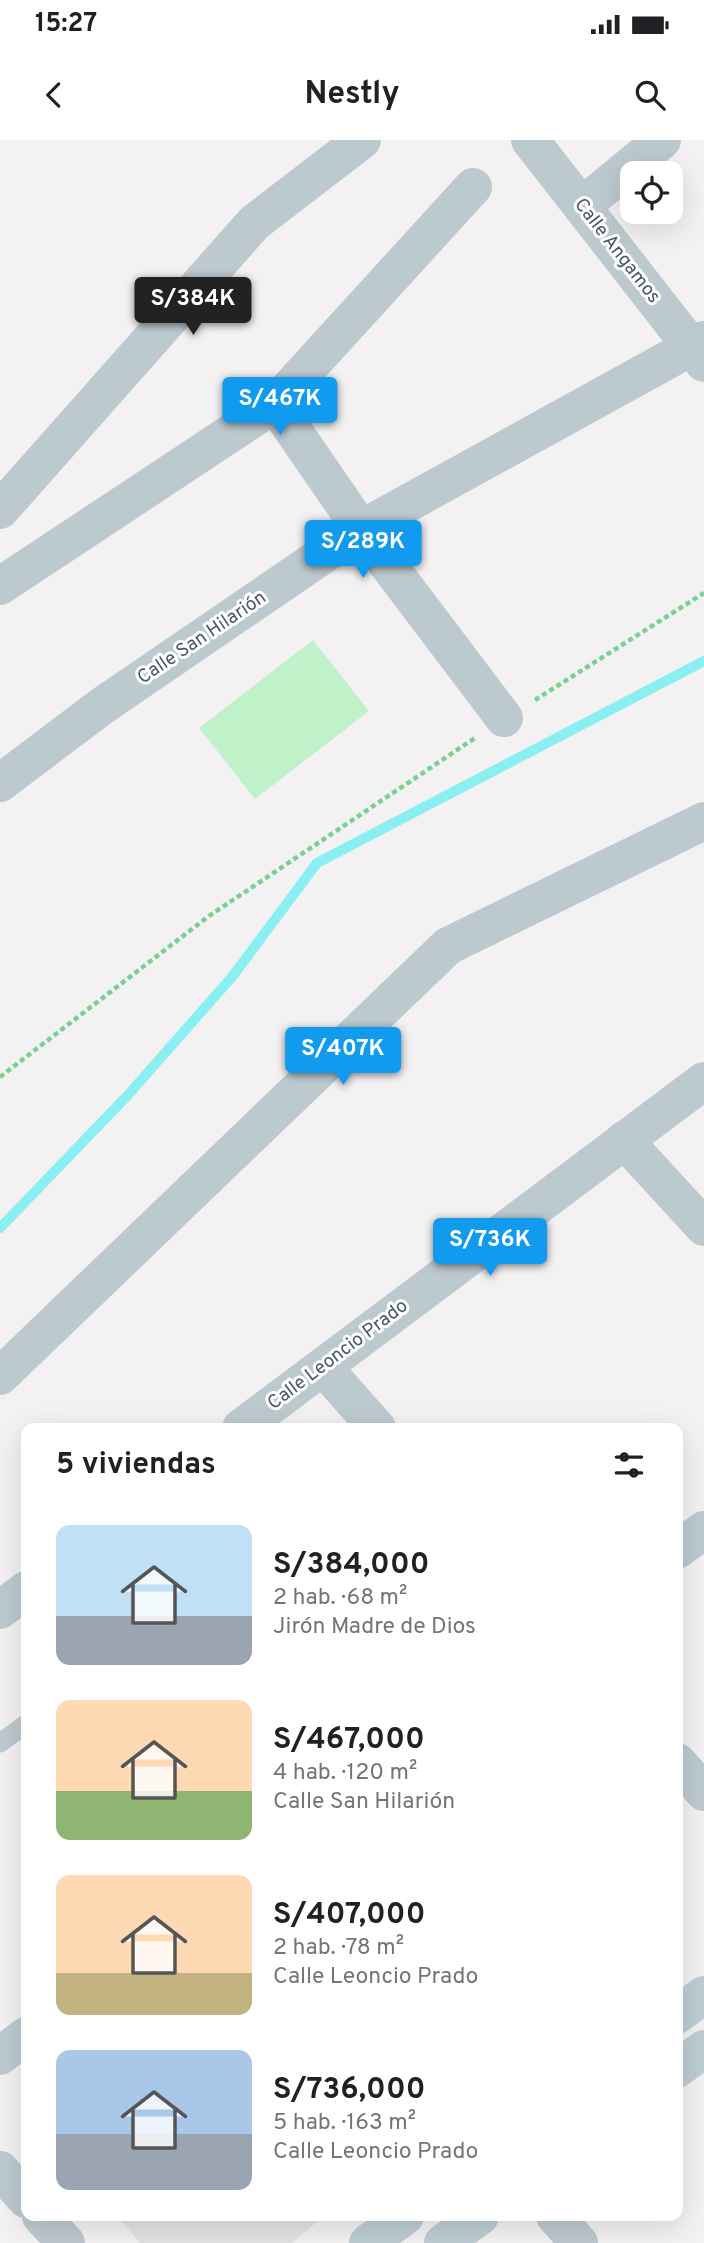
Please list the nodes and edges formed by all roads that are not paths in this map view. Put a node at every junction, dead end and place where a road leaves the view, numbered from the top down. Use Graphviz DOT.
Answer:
graph roads {
  1 [pos="362,140"];
  2 [pos="530,140"];
  3 [pos="662,140"];
  4 [pos="472,187"];
  5 [pos="582,206"];
  6 [pos="700,350"];
  7 [pos="275,404"];
  8 [pos="0,509"];
  9 [pos="361,528"];
  10 [pos="0,586"];
  11 [pos="504,718"];
  12 [pos="0,783"];
  13 [pos="704,821"];
  14 [pos="704,1081"];
  15 [pos="624,1140"];
  16 [pos="704,1227"];
  17 [pos="323,1367"];
  18 [pos="0,1376"];
  19 [pos="249,1423"];
  20 [pos="373,1423"];
  21 [pos="704,1530"];
  22 [pos="683,1546"];
  23 [pos="21,1728"];
  24 [pos="0,1743"];
  25 [pos="683,1769"];
  26 [pos="704,1792"];
  27 [pos="704,1995"];
  28 [pos="683,2011"];
  29 [pos="21,2040"];
  30 [pos="704,2049"];
  31 [pos="0,2056"];
  32 [pos="683,2065"];
  33 [pos="0,2170"];
  34 [pos="21,2193"];
  35 [pos="46,2221"];
  36 [pos="398,2221"];
  37 [pos="473,2221"];
  38 [pos="559,2221"];
  39 [pos="66,2243"];
  40 [pos="368,2243"];
  41 [pos="443,2243"];
  42 [pos="579,2243"];
  1 -- 8 [label="street"];
  2 -- 5 [label="street, Calle Angamos"];
  3 -- 5 [label="street"];
  4 -- 7 [label="street"];
  5 -- 6 [label="street, Calle Angamos"];
  6 -- 9 [label="street, Calle San Hilarión"];
  7 -- 9 [label="street"];
  7 -- 10 [label="street"];
  9 -- 11 [label="street"];
  9 -- 12 [label="street, Calle San Hilarión"];
  13 -- 18 [label="street"];
  14 -- 15 [label="street, Calle Leoncio Prado"];
  15 -- 16 [label="street"];
  15 -- 17 [label="street, Calle Leoncio Prado"];
  17 -- 19 [label="street, Calle Leoncio Prado"];
  17 -- 20 [label="street"];
  21 -- 22 [label="street"];
  23 -- 24 [label="lane"];
  25 -- 26 [label="street"];
  27 -- 28 [label="street"];
  29 -- 31 [label="street"];
  30 -- 32 [label="street"];
  33 -- 34 [label="street"];
  35 -- 39 [label="street"];
  36 -- 40 [label="street"];
  37 -- 41 [label="street"];
  38 -- 42 [label="street"];
}
